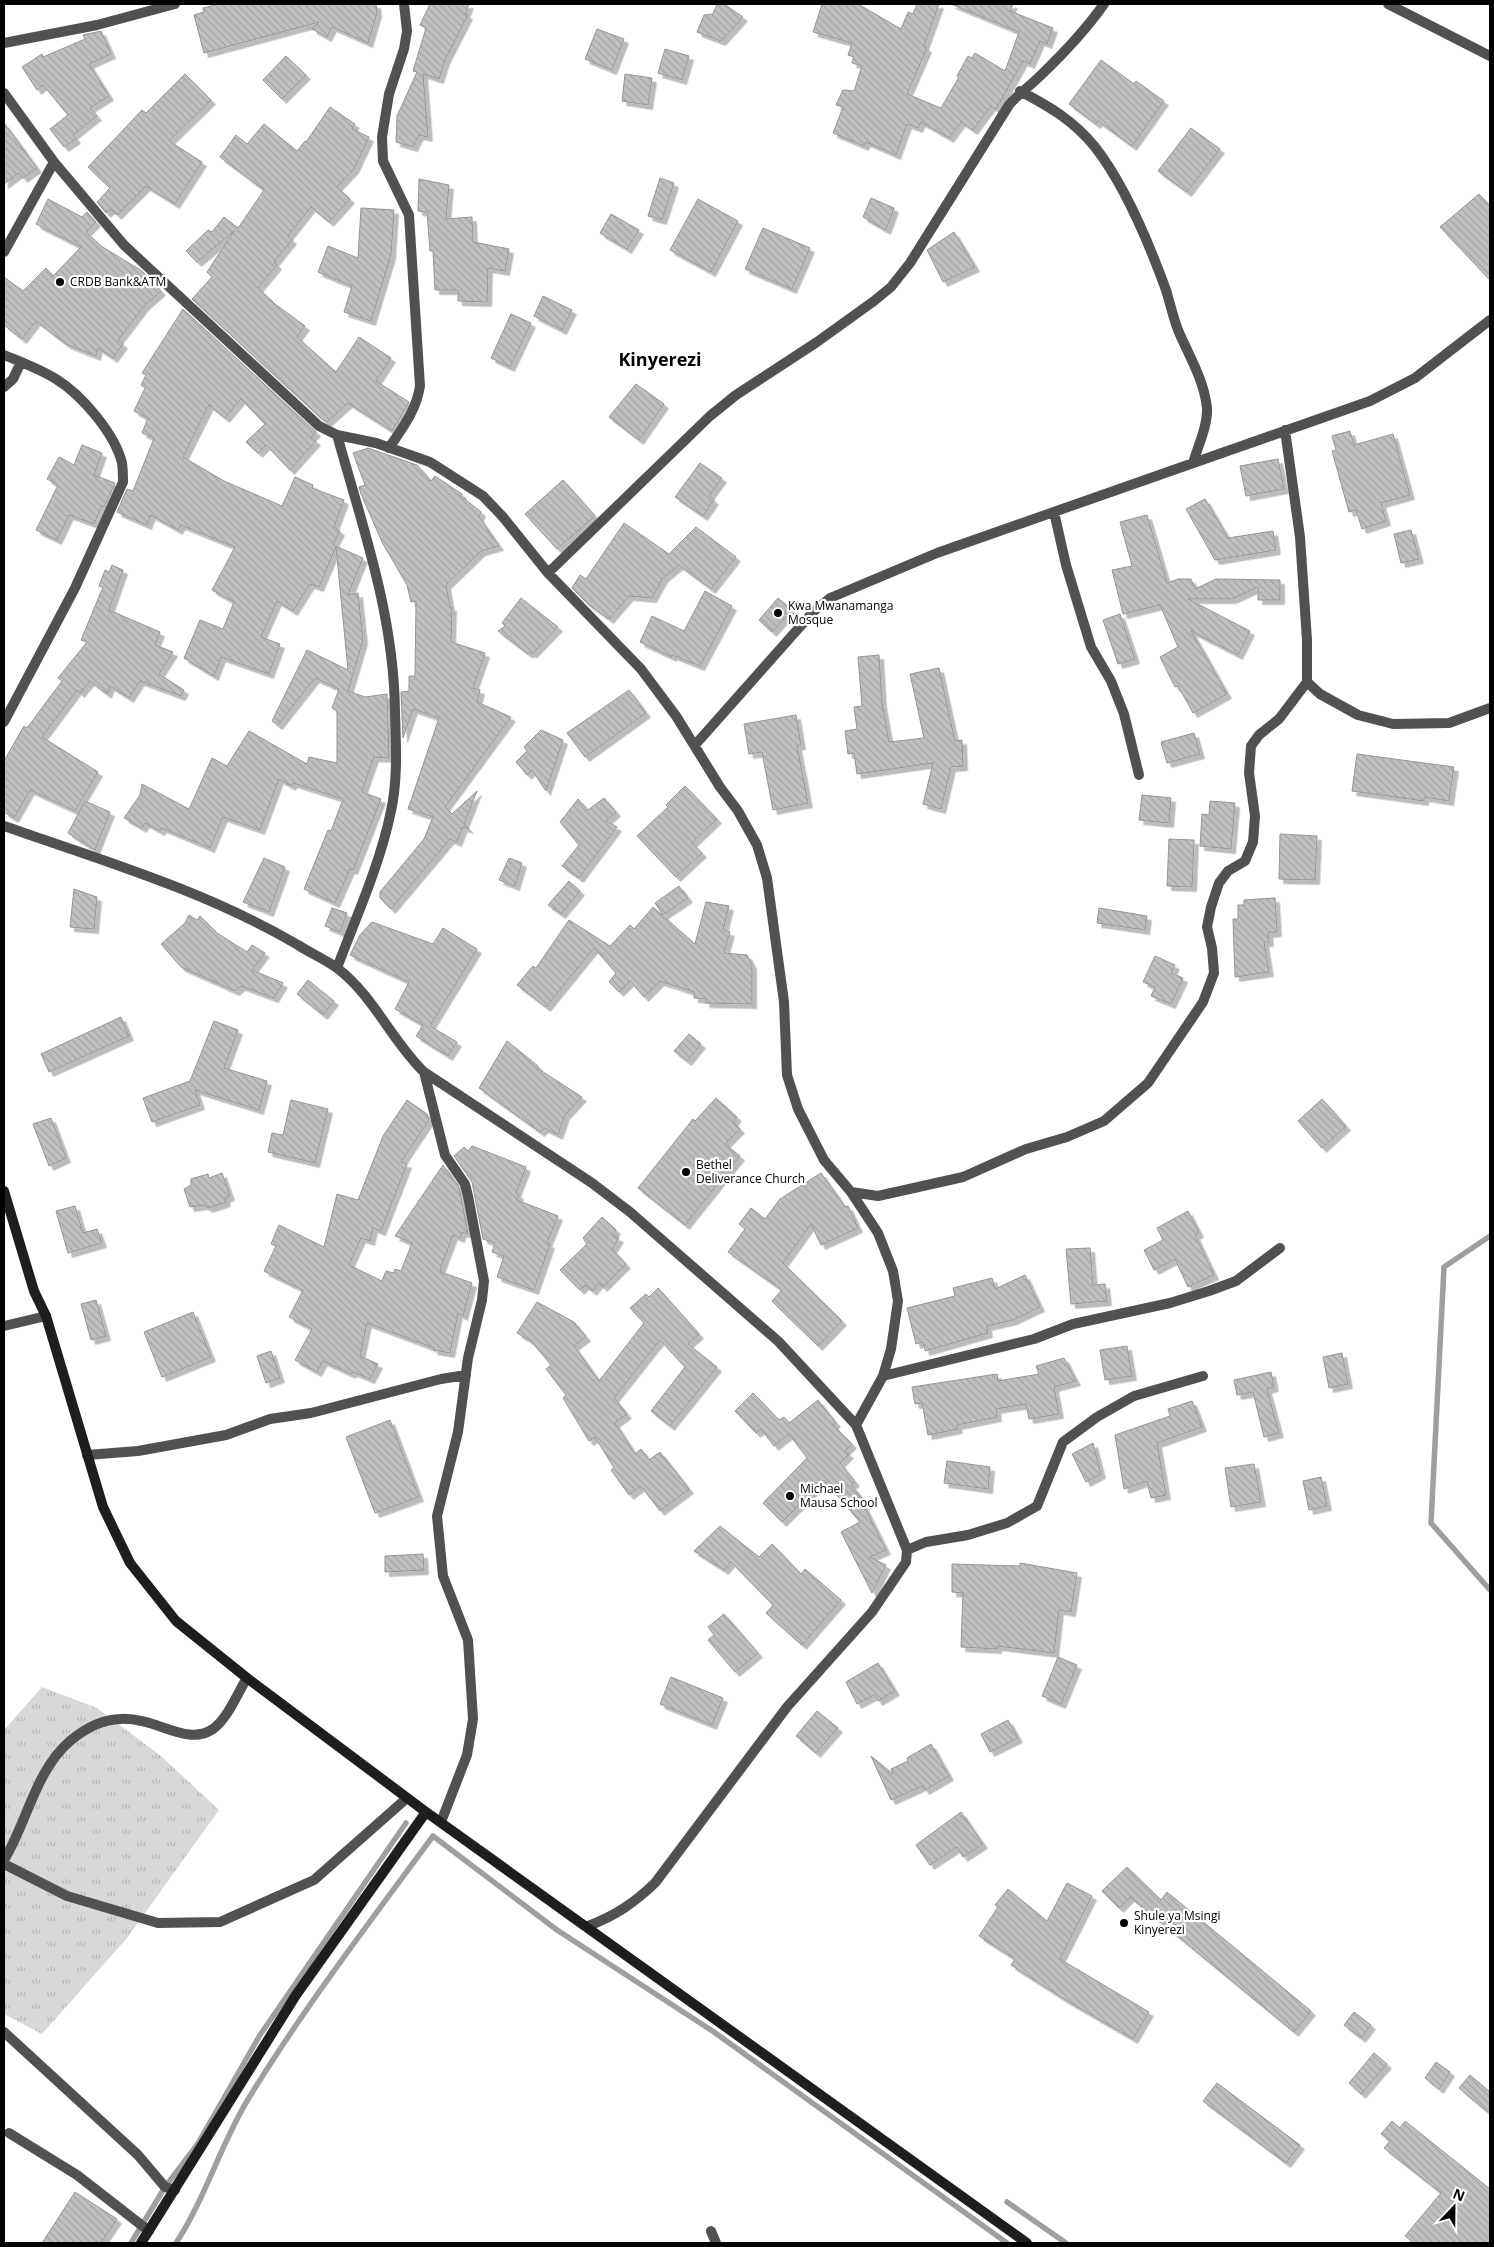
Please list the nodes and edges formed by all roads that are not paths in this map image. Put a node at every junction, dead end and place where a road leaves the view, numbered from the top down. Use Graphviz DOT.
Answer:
graph roads {
  1 [pos="175,4"];
  2 [pos="404,4"];
  3 [pos="1104,4"];
  4 [pos="1388,4"];
  5 [pos="4,43"];
  6 [pos="1490,56"];
  7 [pos="1020,91"];
  8 [pos="4,93"];
  9 [pos="54,162"];
  10 [pos="4,252"];
  11 [pos="1490,320"];
  12 [pos="4,355"];
  13 [pos="22,362"];
  14 [pos="4,387"];
  15 [pos="1285,430"];
  16 [pos="336,435"];
  17 [pos="389,448"];
  18 [pos="1193,463"];
  19 [pos="1054,512"];
  20 [pos="548,573"];
  21 [pos="1307,682"];
  22 [pos="1490,708"];
  23 [pos="4,722"];
  24 [pos="695,745"];
  25 [pos="1139,775"];
  26 [pos="4,826"];
  27 [pos="337,968"];
  28 [pos="424,1072"];
  29 [pos="4,1192"];
  30 [pos="851,1192"];
  31 [pos="1280,1248"];
  32 [pos="46,1316"];
  33 [pos="4,1326"];
  34 [pos="466,1375"];
  35 [pos="883,1376"];
  36 [pos="1204,1376"];
  37 [pos="856,1425"];
  38 [pos="87,1455"];
  39 [pos="906,1550"];
  40 [pos="247,1678"];
  41 [pos="408,1798"];
  42 [pos="426,1812"];
  43 [pos="441,1822"];
  44 [pos="4,1862"];
  45 [pos="588,1926"];
  46 [pos="4,2032"];
  47 [pos="9,2133"];
  48 [pos="175,2190"];
  49 [pos="149,2231"];
  50 [pos="711,2231"];
  51 [pos="141,2243"];
  52 [pos="716,2243"];
  53 [pos="1027,2243"];
  1 -- 5 [label="street"];
  2 -- 17 [label="street"];
  3 -- 7 [label="street"];
  4 -- 6 [label="street"];
  7 -- 18 [label="street"];
  7 -- 20 [label="street"];
  8 -- 9 [label="street"];
  9 -- 10 [label="street"];
  9 -- 16 [label="street"];
  11 -- 15 [label="street"];
  12 -- 13 [label="street"];
  13 -- 14 [label="street"];
  13 -- 23 [label="street"];
  15 -- 18 [label="street"];
  15 -- 21 [label="street"];
  16 -- 17 [label="street"];
  16 -- 27 [label="street"];
  17 -- 20 [label="street"];
  18 -- 19 [label="street"];
  19 -- 24 [label="street"];
  19 -- 25 [label="street"];
  20 -- 24 [label="street"];
  21 -- 22 [label="street"];
  21 -- 30 [label="street"];
  24 -- 30 [label="street"];
  26 -- 27 [label="street"];
  27 -- 28 [label="street"];
  28 -- 34 [label="street"];
  28 -- 37 [label="street"];
  29 -- 32 [label="street"];
  30 -- 35 [label="street"];
  31 -- 35 [label="street"];
  32 -- 33 [label="street"];
  32 -- 38 [label="street"];
  34 -- 38 [label="street"];
  34 -- 43 [label="street"];
  35 -- 37 [label="street"];
  36 -- 39 [label="street"];
  37 -- 39 [label="street"];
  38 -- 40 [label="street"];
  39 -- 45 [label="street"];
  40 -- 41 [label="street"];
  40 -- 44 [label="street"];
  41 -- 42 [label="street"];
  41 -- 44 [label="street"];
  42 -- 43 [label="street"];
  42 -- 48 [label="street"];
  43 -- 45 [label="street"];
  45 -- 53 [label="street"];
  46 -- 48 [label="street"];
  47 -- 49 [label="street"];
  48 -- 49 [label="street"];
  49 -- 51 [label="street"];
  50 -- 52 [label="street"];
}
